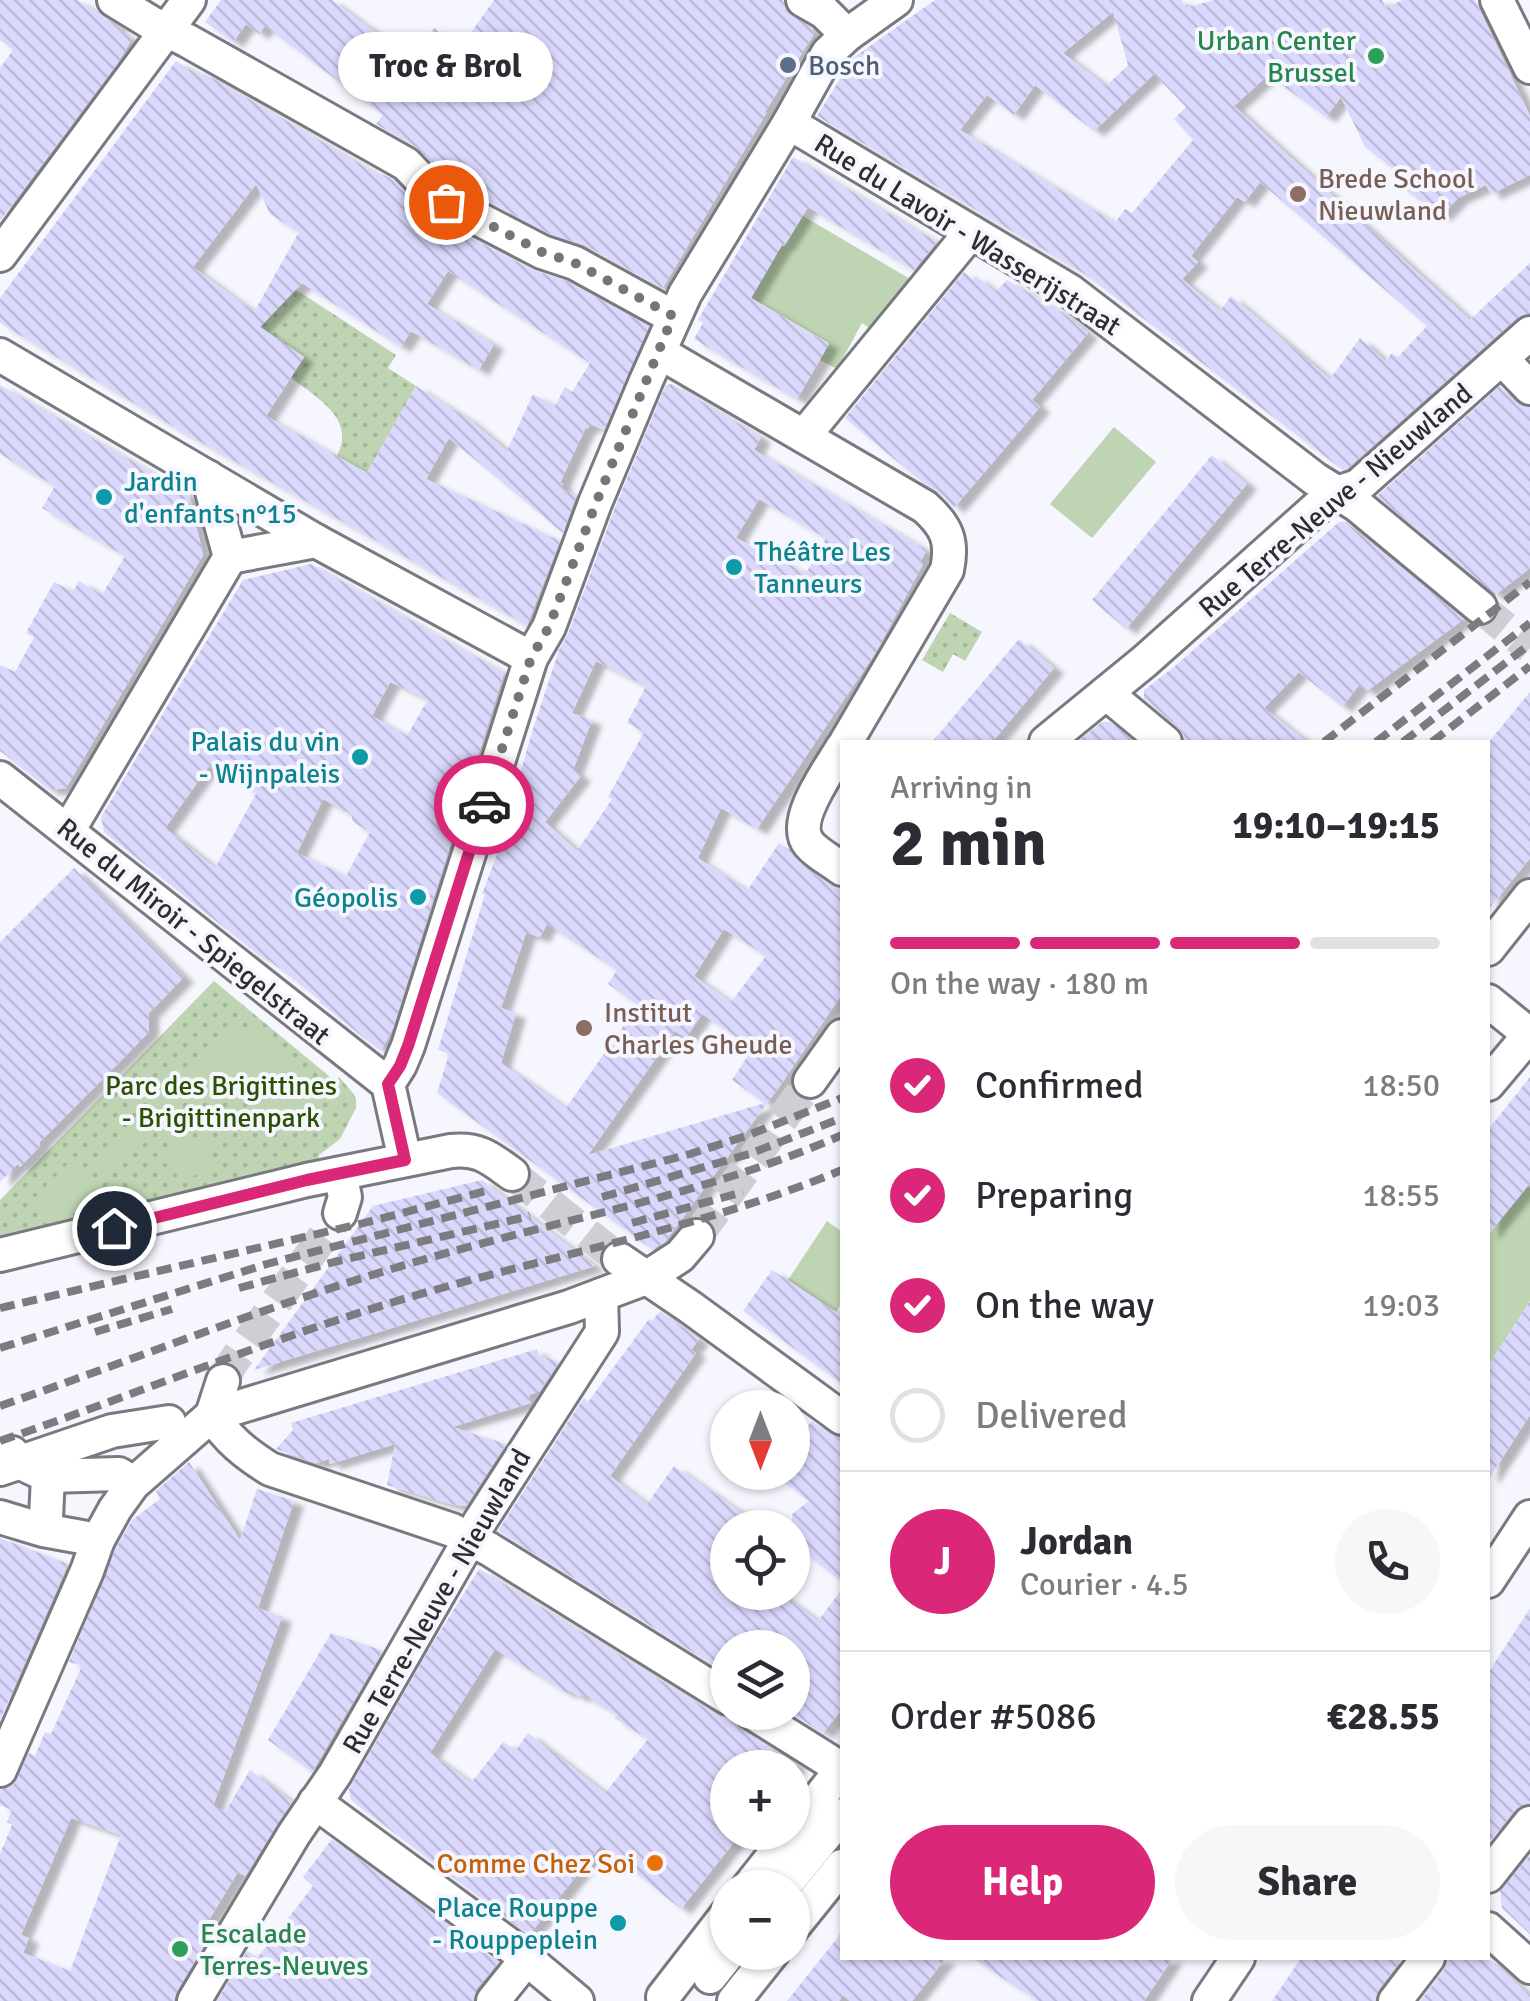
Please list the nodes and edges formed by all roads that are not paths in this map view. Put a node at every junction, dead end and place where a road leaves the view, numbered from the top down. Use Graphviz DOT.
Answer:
graph roads {
  1 [pos="114,0"];
  2 [pos="189,0"];
  3 [pos="803,0"];
  4 [pos="896,0"];
  5 [pos="1498,0"];
  6 [pos="167,30"];
  7 [pos="846,35"];
  8 [pos="1530,67"];
  9 [pos="788,124"];
  10 [pos="971,232"];
  11 [pos="0,255"];
  12 [pos="673,316"];
  13 [pos="1530,334"];
  14 [pos="659,352"];
  15 [pos="0,355"];
  16 [pos="1502,359"];
  17 [pos="1530,388"];
  18 [pos="804,436"];
  19 [pos="208,477"];
  20 [pos="1336,493"];
  21 [pos="316,541"];
  22 [pos="230,557"];
  23 [pos="1480,607"];
  24 [pos="531,658"];
  25 [pos="1106,693"];
  26 [pos="847,740"];
  27 [pos="1048,740"];
  28 [pos="1163,740"];
  29 [pos="840,752"];
  30 [pos="6,794"];
  31 [pos="68,831"];
  32 [pos="840,867"];
  33 [pos="1530,896"];
  34 [pos="1490,946"];
  35 [pos="1490,1002"];
  36 [pos="1530,1034"];
  37 [pos="840,1039"];
  38 [pos="810,1081"];
  39 [pos="1490,1082"];
  40 [pos="388,1084"];
  41 [pos="405,1160"];
  42 [pos="340,1174"];
  43 [pos="512,1174"];
  44 [pos="340,1212"];
  45 [pos="697,1236"];
  46 [pos="0,1255"];
  47 [pos="633,1268"];
  48 [pos="601,1295"];
  49 [pos="223,1382"];
  50 [pos="212,1415"];
  51 [pos="840,1417"];
  52 [pos="169,1422"];
  53 [pos="20,1465"];
  54 [pos="127,1480"];
  55 [pos="1530,1516"];
  56 [pos="0,1517"];
  57 [pos="46,1518"];
  58 [pos="470,1539"];
  59 [pos="98,1540"];
  60 [pos="1490,1578"];
  61 [pos="710,1687"];
  62 [pos="780,1730"];
  63 [pos="840,1768"];
  64 [pos="0,1770"];
  65 [pos="840,1772"];
  66 [pos="316,1802"];
  67 [pos="810,1809"];
  68 [pos="840,1817"];
  69 [pos="1530,1823"];
  70 [pos="778,1850"];
  71 [pos="840,1868"];
  72 [pos="762,1870"];
  73 [pos="798,1870"];
  74 [pos="1490,1873"];
  75 [pos="810,1906"];
  76 [pos="1490,1930"];
  77 [pos="710,1937"];
  78 [pos="526,1960"];
  79 [pos="1237,1960"];
  80 [pos="1426,1960"];
  81 [pos="1530,1967"];
  82 [pos="759,1970"];
  83 [pos="662,2000"];
  84 [pos="194,2001"];
  85 [pos="493,2001"];
  86 [pos="578,2001"];
  87 [pos="734,2001"];
  88 [pos="1209,2001"];
  89 [pos="1395,2001"];
  1 -- 6 [label="street"];
  2 -- 6 [label="street"];
  3 -- 7 [label="street"];
  4 -- 7 [label="street"];
  5 -- 8 [label="street"];
  6 -- 11 [label="street"];
  6 -- 12 [label="street"];
  7 -- 9 [label="street"];
  9 -- 10 [label="street, Rue du Lavoir - Wasserijstraat"];
  9 -- 12 [label="street"];
  10 -- 18 [label="street"];
  10 -- 20 [label="street, Rue du Lavoir - Wasserijstraat"];
  12 -- 14 [label="street"];
  13 -- 16 [label="street, Rue Terre-Neuve - Nieuwland"];
  14 -- 18 [label="street"];
  14 -- 24 [label="street"];
  15 -- 19 [label="street"];
  16 -- 17 [label="street"];
  16 -- 20 [label="street, Rue Terre-Neuve - Nieuwland"];
  18 -- 26 [label="street"];
  19 -- 21 [label="street"];
  19 -- 22 [label="street"];
  20 -- 23 [label="street, Rue du Lavoir - Wasserijstraat"];
  20 -- 25 [label="street, Rue Terre-Neuve - Nieuwland"];
  21 -- 22 [label="street"];
  21 -- 24 [label="street"];
  22 -- 31 [label="street"];
  24 -- 40 [label="street"];
  25 -- 27 [label="street, Rue Terre-Neuve - Nieuwland"];
  25 -- 28 [label="street"];
  29 -- 32 [label="street"];
  30 -- 31 [label="street, Rue du Miroir - Spiegelstraat"];
  31 -- 40 [label="street, Rue du Miroir - Spiegelstraat"];
  33 -- 34 [label="street"];
  35 -- 36 [label="street"];
  36 -- 39 [label="street"];
  37 -- 38 [label="street"];
  40 -- 41 [label="street"];
  41 -- 42 [label="street"];
  41 -- 43 [label="street"];
  42 -- 44 [label="street"];
  42 -- 46 [label="street"];
  45 -- 47 [label="street"];
  47 -- 48 [label="street"];
  47 -- 51 [label="street"];
  48 -- 50 [label="street"];
  48 -- 58 [label="street, Rue Terre-Neuve - Nieuwland"];
  49 -- 50 [label="street"];
  50 -- 58 [label="street"];
  50 -- 59 [label="street"];
  52 -- 53 [label="street"];
  53 -- 54 [label="street"];
  53 -- 57 [label="street"];
  55 -- 60 [label="street"];
  56 -- 59 [label="street"];
  58 -- 61 [label="street"];
  58 -- 66 [label="street, Rue Terre-Neuve - Nieuwland"];
  59 -- 64 [label="street"];
  62 -- 63 [label="street"];
  65 -- 67 [label="street"];
  66 -- 78 [label="street"];
  66 -- 84 [label="street, Rue Terre-Neuve - Nieuwland"];
  68 -- 73 [label="street"];
  69 -- 74 [label="street"];
  70 -- 72 [label="street"];
  71 -- 75 [label="street"];
  76 -- 81 [label="street"];
  77 -- 83 [label="street"];
  78 -- 85 [label="street"];
  78 -- 86 [label="street"];
  79 -- 88 [label="street"];
  80 -- 89 [label="street"];
  82 -- 87 [label="street"];
}
